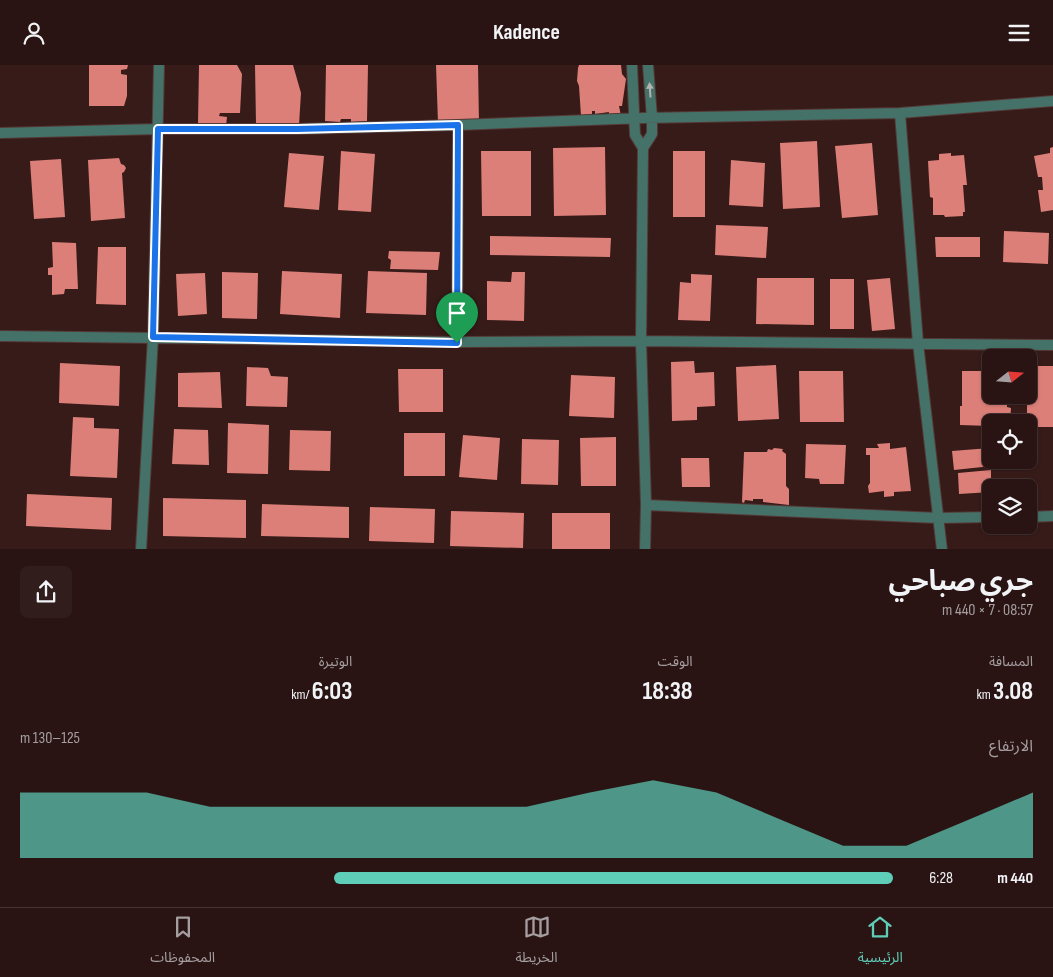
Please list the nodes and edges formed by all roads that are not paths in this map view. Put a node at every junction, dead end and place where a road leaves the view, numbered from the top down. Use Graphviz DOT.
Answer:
graph roads {
  1 [pos="159,65"];
  2 [pos="632,65"];
  3 [pos="648,65"];
  4 [pos="1053,101"];
  5 [pos="900,113"];
  6 [pos="652,118"];
  7 [pos="634,119"];
  8 [pos="458,125"];
  9 [pos="158,129"];
  10 [pos="0,133"];
  11 [pos="643,148"];
  12 [pos="0,335"];
  13 [pos="153,337"];
  14 [pos="641,341"];
  15 [pos="457,343"];
  16 [pos="918,343"];
  17 [pos="1053,345"];
  18 [pos="646,505"];
  19 [pos="1053,516"];
  20 [pos="982,517"];
  21 [pos="1037,517"];
  22 [pos="938,518"];
  23 [pos="141,549"];
  24 [pos="645,549"];
  25 [pos="942,549"];
  1 -- 9 [label="street"];
  2 -- 7 [label="street"];
  6 -- 3 [label="street, one-way"];
  4 -- 5 [label="street"];
  5 -- 6 [label="street"];
  5 -- 16 [label="street"];
  6 -- 7 [label="street"];
  6 -- 11 [label="street"];
  7 -- 8 [label="street"];
  7 -- 11 [label="street"];
  8 -- 9 [label="street"];
  8 -- 15 [label="street"];
  9 -- 10 [label="street"];
  9 -- 13 [label="street"];
  11 -- 14 [label="street"];
  12 -- 13 [label="street"];
  13 -- 15 [label="street"];
  13 -- 23 [label="street"];
  14 -- 15 [label="street"];
  14 -- 16 [label="street"];
  14 -- 18 [label="street"];
  16 -- 17 [label="street"];
  16 -- 22 [label="street"];
  18 -- 22 [label="street"];
  18 -- 24 [label="street"];
  19 -- 21 [label="street"];
  20 -- 22 [label="street"];
  22 -- 25 [label="street"];
}
